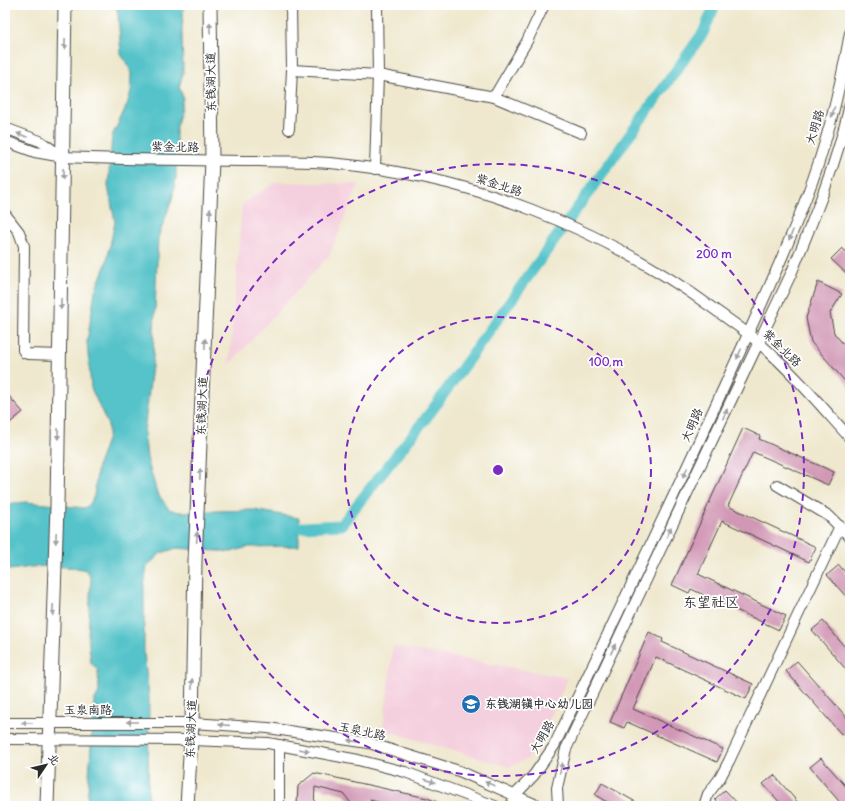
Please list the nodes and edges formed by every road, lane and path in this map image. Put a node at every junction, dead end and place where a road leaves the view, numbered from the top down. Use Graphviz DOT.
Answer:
graph roads {
  1 [pos="65,5"];
  2 [pos="210,5"];
  3 [pos="291,5"];
  4 [pos="377,5"];
  5 [pos="544,5"];
  6 [pos="850,33"];
  7 [pos="292,70"];
  8 [pos="378,75"];
  9 [pos="494,97"];
  10 [pos="850,104"];
  11 [pos="5,128"];
  12 [pos="288,129"];
  13 [pos="581,133"];
  14 [pos="5,141"];
  15 [pos="63,157"];
  16 [pos="212,160"];
  17 [pos="375,169"];
  18 [pos="5,214"];
  19 [pos="748,334"];
  20 [pos="759,343"];
  21 [pos="60,355"];
  22 [pos="850,438"];
  23 [pos="777,485"];
  24 [pos="840,526"];
  25 [pos="850,537"];
  26 [pos="5,723"];
  27 [pos="49,723"];
  28 [pos="171,723"];
  29 [pos="192,723"];
  30 [pos="5,739"];
  31 [pos="49,739"];
  32 [pos="190,740"];
  33 [pos="279,745"];
  34 [pos="515,795"];
  35 [pos="47,806"];
  36 [pos="188,806"];
  37 [pos="278,806"];
  38 [pos="495,806"];
  39 [pos="511,806"];
  40 [pos="539,806"];
  41 [pos="558,806"];
  42 [pos="704,806"];
  1 -- 15 [label="main road, one-way"];
  16 -- 2 [label="main road, 东钱湖大道, one-way"];
  3 -- 7 [label="street"];
  4 -- 8 [label="street"];
  5 -- 9 [label="street"];
  6 -- 19 [label="street, 大明路, one-way"];
  7 -- 8 [label="street"];
  7 -- 12 [label="street"];
  8 -- 9 [label="street"];
  8 -- 17 [label="street"];
  9 -- 13 [label="street"];
  10 -- 20 [label="street, 大明路"];
  15 -- 11 [label="street, one-way"];
  14 -- 15 [label="street, 紫金北路"];
  15 -- 16 [label="street, 紫金北路"];
  15 -- 21 [label="main road, one-way"];
  16 -- 17 [label="street, 紫金北路"];
  29 -- 16 [label="main road, 东钱湖大道, one-way"];
  17 -- 19 [label="street, 紫金北路"];
  18 -- 21 [label="street"];
  19 -- 20 [label="street, 紫金北路"];
  19 -- 34 [label="street, 大明路, one-way"];
  20 -- 22 [label="street, 紫金北路"];
  41 -- 20 [label="street, 大明路, one-way"];
  21 -- 27 [label="main road, one-way"];
  23 -- 24 [label="street"];
  24 -- 25 [label="street"];
  24 -- 42 [label="street"];
  27 -- 26 [label="street, 玉泉南路, one-way"];
  28 -- 27 [label="street, 玉泉南路, one-way"];
  27 -- 31 [label="main road"];
  28 -- 29 [label="street, 玉泉北路"];
  29 -- 32 [label="main road, 东钱湖大道"];
  34 -- 29 [label="street, 玉泉北路, one-way"];
  30 -- 31 [label="street"];
  31 -- 32 [label="street"];
  31 -- 35 [label="main road"];
  32 -- 33 [label="street"];
  32 -- 36 [label="main road, 东钱湖大道"];
  33 -- 37 [label="street"];
  33 -- 38 [label="street, one-way"];
  34 -- 39 [label="street, 大明路"];
  34 -- 40 [label="street, 玉泉北路"];
}
